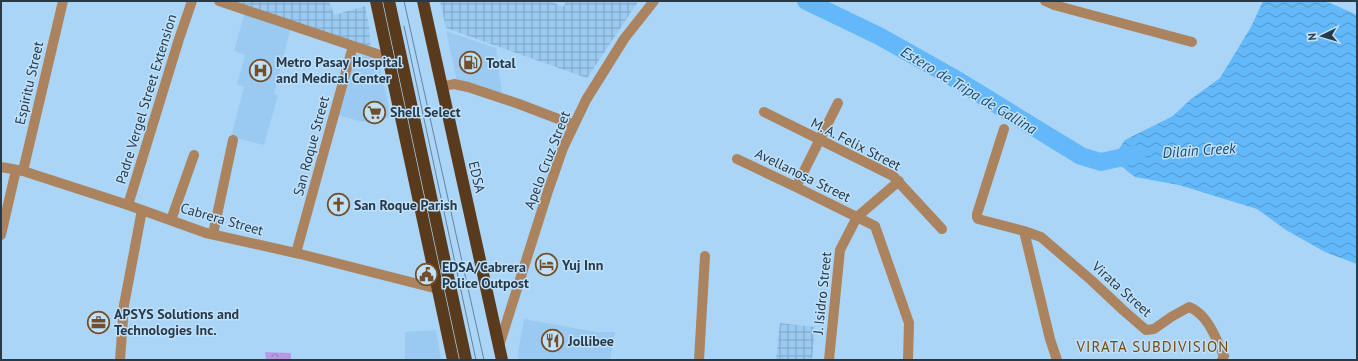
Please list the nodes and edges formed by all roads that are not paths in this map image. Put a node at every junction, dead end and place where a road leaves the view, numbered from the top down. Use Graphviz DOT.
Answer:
graph roads {
  1 [pos="63,1"];
  2 [pos="192,1"];
  3 [pos="219,1"];
  4 [pos="376,1"];
  5 [pos="390,1"];
  6 [pos="423,1"];
  7 [pos="654,1"];
  8 [pos="1052,2"];
  9 [pos="1192,42"];
  10 [pos="353,46"];
  11 [pos="389,58"];
  12 [pos="442,86"];
  13 [pos="838,103"];
  14 [pos="764,112"];
  15 [pos="574,125"];
  16 [pos="1004,129"];
  17 [pos="233,140"];
  18 [pos="820,140"];
  19 [pos="194,155"];
  20 [pos="737,159"];
  21 [pos="1,167"];
  22 [pos="19,171"];
  23 [pos="899,181"];
  24 [pos="796,187"];
  25 [pos="128,205"];
  26 [pos="142,210"];
  27 [pos="857,217"];
  28 [pos="171,220"];
  29 [pos="942,229"];
  30 [pos="1024,231"];
  31 [pos="213,234"];
  32 [pos="1,235"];
  33 [pos="296,253"];
  34 [pos="705,256"];
  35 [pos="438,289"];
  36 [pos="499,346"];
  37 [pos="120,360"];
  38 [pos="453,360"];
  39 [pos="466,360"];
  40 [pos="502,360"];
  41 [pos="699,360"];
  42 [pos="829,360"];
  43 [pos="908,360"];
  44 [pos="1057,360"];
  45 [pos="1222,360"];
  1 -- 22 [label="street, Espiritu Street"];
  2 -- 25 [label="street, Padre Vergel Street Extension"];
  3 -- 10 [label="street"];
  4 -- 11 [label="highway"];
  5 -- 39 [label="highway"];
  6 -- 12 [label="highway, EDSA"];
  7 -- 15 [label="street, Apelo Cruz Street"];
  8 -- 9 [label="street"];
  10 -- 11 [label="street"];
  10 -- 33 [label="street, San Roque Street"];
  11 -- 35 [label="highway"];
  12 -- 15 [label="street"];
  12 -- 36 [label="highway, EDSA"];
  13 -- 18 [label="street"];
  14 -- 18 [label="street, M. A. Felix Street"];
  15 -- 36 [label="street, Apelo Cruz Street"];
  16 -- 30 [label="street, Virata Street"];
  17 -- 31 [label="street"];
  18 -- 23 [label="street, M. A. Felix Street"];
  18 -- 24 [label="street"];
  19 -- 28 [label="street"];
  20 -- 24 [label="street, Avellanosa Street"];
  21 -- 22 [label="street, Cabrera Street"];
  22 -- 25 [label="street, Cabrera Street"];
  22 -- 32 [label="street, Espiritu Street"];
  23 -- 27 [label="street, J. Isidro Street"];
  23 -- 29 [label="street, M. A. Felix Street"];
  24 -- 27 [label="street, Avellanosa Street"];
  25 -- 26 [label="street, Cabrera Street"];
  26 -- 28 [label="street, Cabrera Street"];
  26 -- 37 [label="street"];
  27 -- 42 [label="street, J. Isidro Street"];
  27 -- 43 [label="street, Avellanosa Street"];
  28 -- 31 [label="street, Cabrera Street"];
  30 -- 44 [label="street"];
  30 -- 45 [label="street, Virata Street"];
  31 -- 33 [label="street, Cabrera Street"];
  33 -- 35 [label="street, Cabrera Street"];
  34 -- 41 [label="street"];
  35 -- 38 [label="highway"];
  36 -- 40 [label="highway, EDSA"];
}
